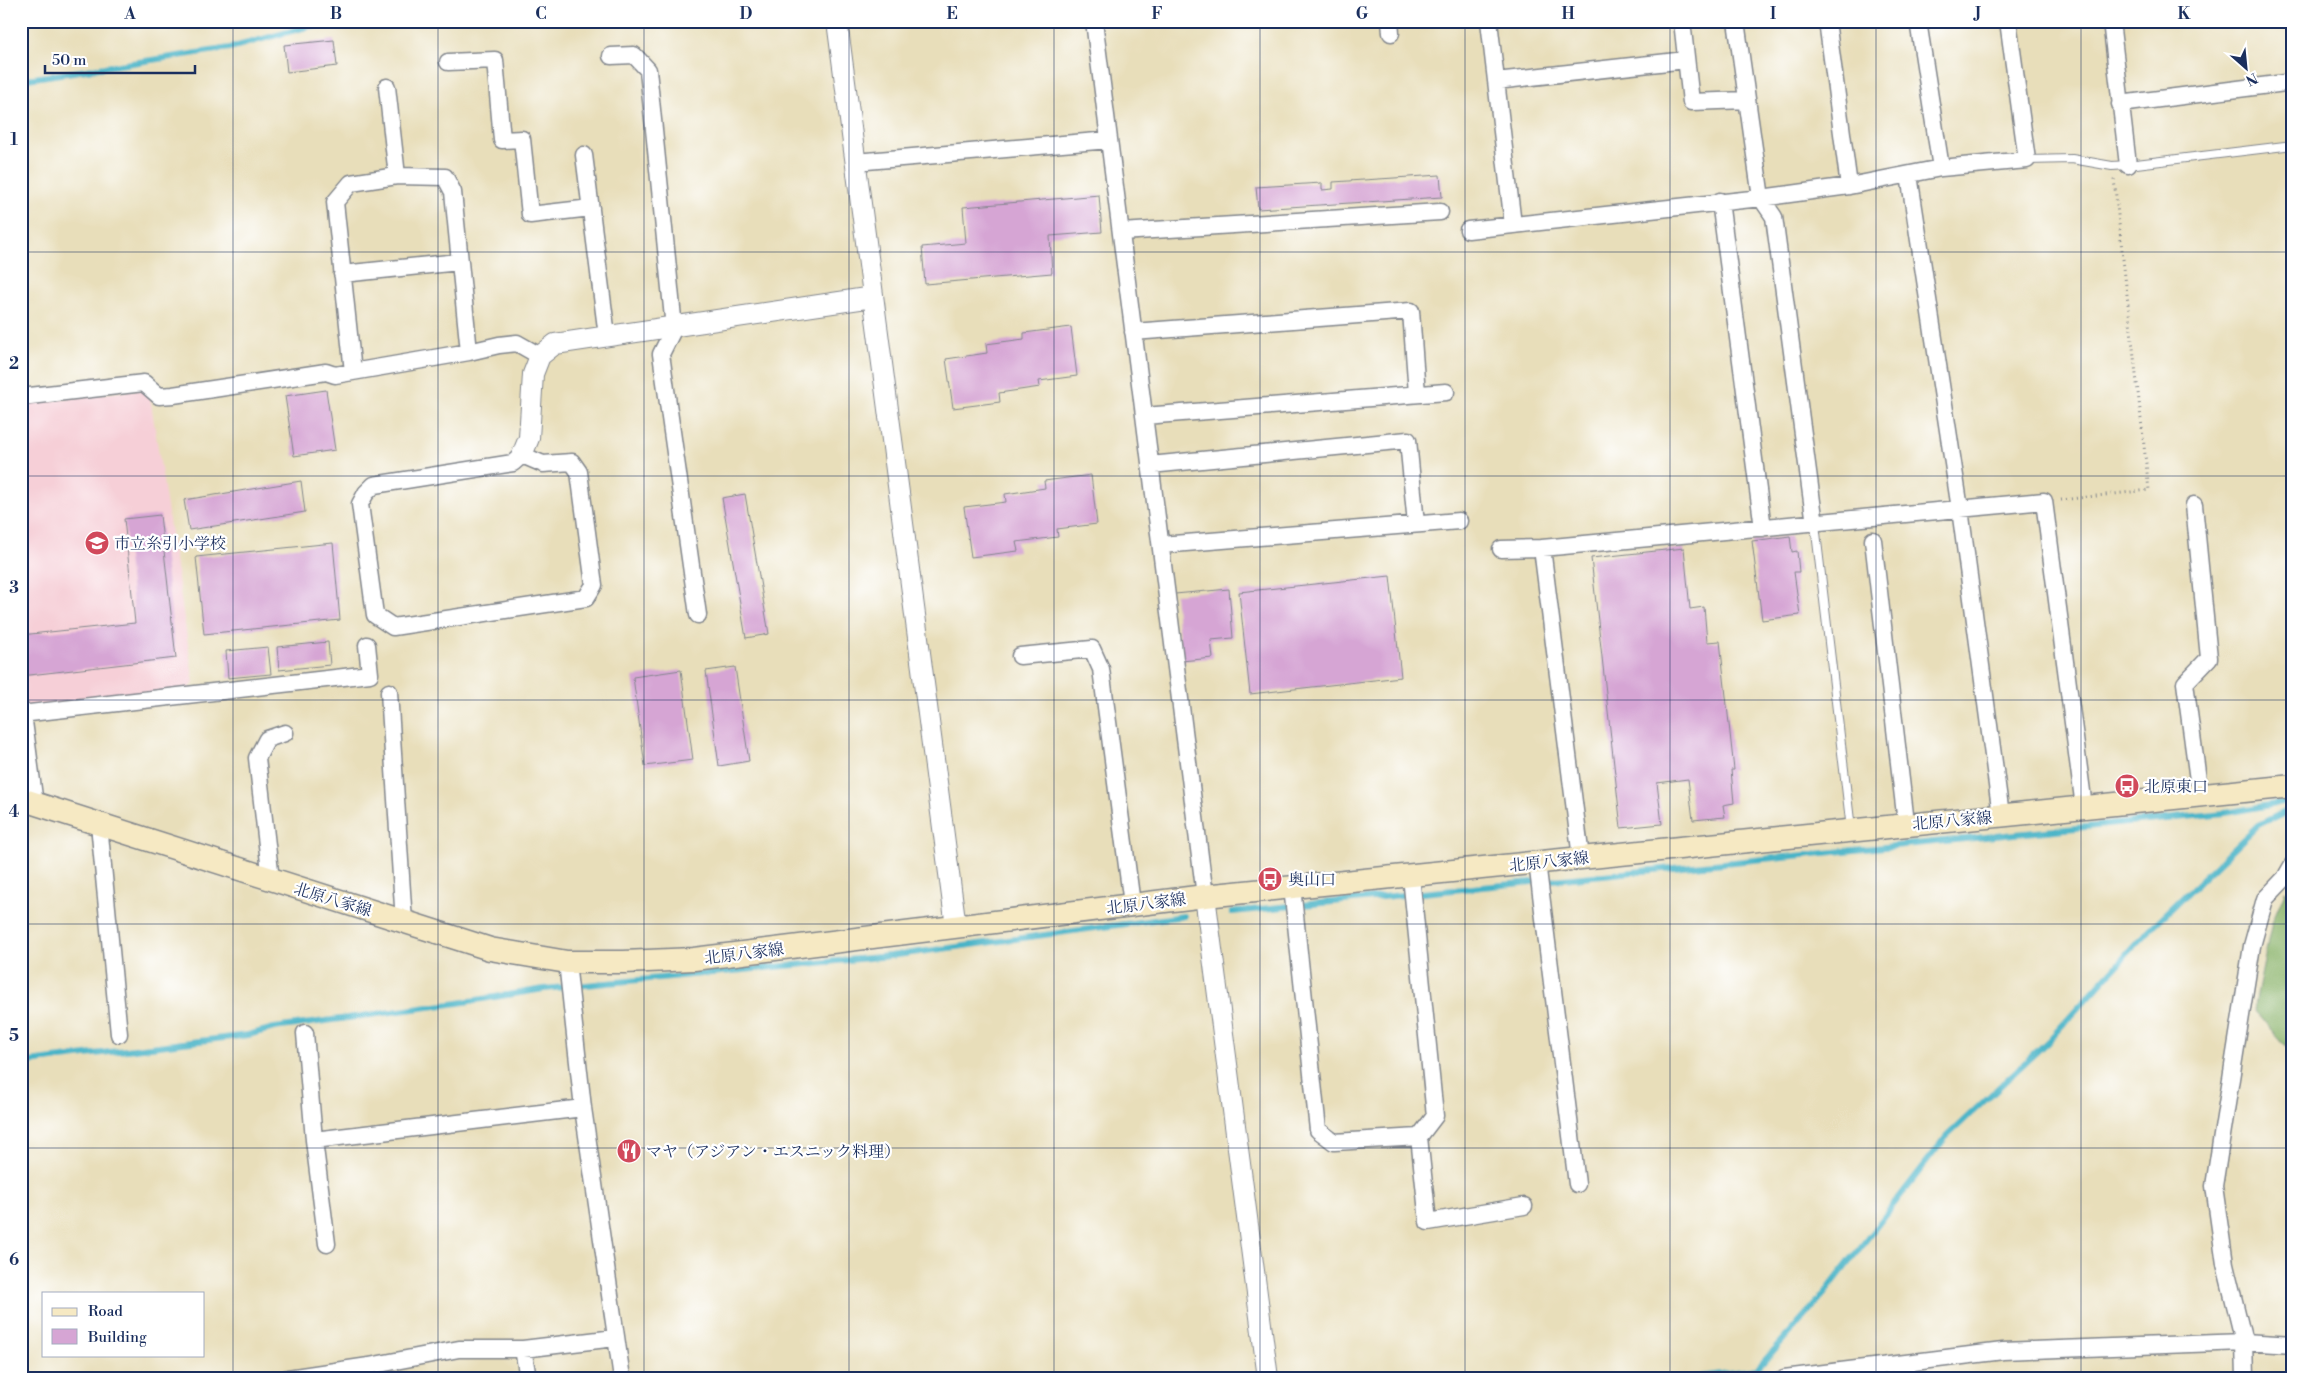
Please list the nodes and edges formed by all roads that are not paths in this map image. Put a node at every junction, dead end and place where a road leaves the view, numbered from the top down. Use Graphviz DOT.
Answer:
graph roads {
  1 [pos="837,21"];
  2 [pos="1094,21"];
  3 [pos="1489,21"];
  4 [pos="1682,21"];
  5 [pos="1736,21"];
  6 [pos="1827,21"];
  7 [pos="1918,21"];
  8 [pos="2008,21"];
  9 [pos="2112,21"];
  10 [pos="611,56"];
  11 [pos="1686,60"];
  12 [pos="448,62"];
  13 [pos="1496,81"];
  14 [pos="2293,82"];
  15 [pos="387,87"];
  16 [pos="1747,100"];
  17 [pos="2120,104"];
  18 [pos="1109,140"];
  19 [pos="2293,145"];
  20 [pos="584,155"];
  21 [pos="2027,160"];
  22 [pos="855,162"];
  23 [pos="2120,165"];
  24 [pos="1941,168"];
  25 [pos="1909,174"];
  26 [pos="397,176"];
  27 [pos="1849,186"];
  28 [pos="1762,198"];
  29 [pos="1720,201"];
  30 [pos="591,208"];
  31 [pos="1440,212"];
  32 [pos="1513,224"];
  33 [pos="1468,230"];
  34 [pos="1121,232"];
  35 [pos="460,262"];
  36 [pos="342,274"];
  37 [pos="873,297"];
  38 [pos="674,328"];
  39 [pos="1134,332"];
  40 [pos="607,336"];
  41 [pos="469,352"];
  42 [pos="540,356"];
  43 [pos="353,372"];
  44 [pos="1446,392"];
  45 [pos="1417,394"];
  46 [pos="21,397"];
  47 [pos="1144,416"];
  48 [pos="522,455"];
  49 [pos="1150,465"];
  50 [pos="2194,505"];
  51 [pos="1960,509"];
  52 [pos="1459,521"];
  53 [pos="1416,524"];
  54 [pos="1815,524"];
  55 [pos="1763,528"];
  56 [pos="1873,540"];
  57 [pos="1160,545"];
  58 [pos="1542,548"];
  59 [pos="1501,549"];
  60 [pos="698,615"];
  61 [pos="367,645"];
  62 [pos="1020,656"];
  63 [pos="389,692"];
  64 [pos="22,714"];
  65 [pos="285,734"];
  66 [pos="2293,786"];
  67 [pos="2200,795"];
  68 [pos="28,801"];
  69 [pos="2084,807"];
  70 [pos="2001,815"];
  71 [pos="99,824"];
  72 [pos="1906,824"];
  73 [pos="1852,831"];
  74 [pos="1581,858"];
  75 [pos="1537,862"];
  76 [pos="2293,864"];
  77 [pos="1411,876"];
  78 [pos="271,880"];
  79 [pos="1292,887"];
  80 [pos="1205,896"];
  81 [pos="1132,904"];
  82 [pos="404,922"];
  83 [pos="956,927"];
  84 [pos="567,962"];
  85 [pos="305,1033"];
  86 [pos="119,1034"];
  87 [pos="583,1108"];
  88 [pos="1419,1137"];
  89 [pos="314,1140"];
  90 [pos="1577,1184"];
  91 [pos="1524,1206"];
  92 [pos="326,1244"];
  93 [pos="615,1338"];
  94 [pos="2244,1342"];
  95 [pos="2293,1345"];
  96 [pos="523,1349"];
  97 [pos="2245,1377"];
  98 [pos="288,1378"];
  99 [pos="528,1378"];
  100 [pos="622,1378"];
  101 [pos="1268,1378"];
  102 [pos="1784,1378"];
  1 -- 22 [label="street"];
  2 -- 18 [label="street"];
  3 -- 13 [label="street"];
  4 -- 11 [label="street"];
  5 -- 16 [label="street"];
  6 -- 27 [label="street"];
  7 -- 24 [label="street"];
  8 -- 21 [label="street"];
  9 -- 17 [label="street"];
  10 -- 38 [label="street"];
  11 -- 13 [label="street"];
  11 -- 16 [label="street"];
  12 -- 30 [label="street"];
  13 -- 32 [label="street"];
  14 -- 17 [label="street"];
  15 -- 26 [label="street"];
  16 -- 28 [label="street"];
  17 -- 23 [label="street"];
  18 -- 22 [label="street"];
  18 -- 34 [label="street"];
  19 -- 23 [label="lane"];
  20 -- 30 [label="street"];
  21 -- 23 [label="lane"];
  21 -- 24 [label="street"];
  22 -- 37 [label="street"];
  24 -- 25 [label="street"];
  25 -- 27 [label="street"];
  25 -- 51 [label="street"];
  26 -- 35 [label="street"];
  26 -- 36 [label="street"];
  27 -- 28 [label="street"];
  28 -- 29 [label="street"];
  28 -- 54 [label="street"];
  29 -- 32 [label="street"];
  29 -- 55 [label="street"];
  30 -- 40 [label="street"];
  31 -- 34 [label="street"];
  32 -- 33 [label="street"];
  34 -- 39 [label="street"];
  35 -- 36 [label="street"];
  35 -- 41 [label="street"];
  36 -- 43 [label="street"];
  37 -- 38 [label="street"];
  37 -- 83 [label="street"];
  38 -- 40 [label="street"];
  38 -- 60 [label="street"];
  39 -- 45 [label="street"];
  39 -- 47 [label="street"];
  40 -- 42 [label="street"];
  41 -- 42 [label="street"];
  41 -- 43 [label="street"];
  42 -- 48 [label="street"];
  43 -- 46 [label="street"];
  44 -- 45 [label="street"];
  45 -- 47 [label="street"];
  47 -- 49 [label="street"];
  48 -- 48 [label="street"];
  49 -- 53 [label="street"];
  49 -- 57 [label="street"];
  50 -- 67 [label="street"];
  51 -- 54 [label="street"];
  51 -- 69 [label="street"];
  51 -- 70 [label="street"];
  52 -- 53 [label="street"];
  53 -- 57 [label="street"];
  54 -- 55 [label="street"];
  54 -- 73 [label="lane"];
  55 -- 58 [label="street"];
  56 -- 72 [label="street"];
  57 -- 80 [label="street"];
  58 -- 59 [label="street"];
  58 -- 74 [label="street"];
  61 -- 64 [label="street"];
  62 -- 81 [label="street"];
  63 -- 82 [label="street"];
  64 -- 68 [label="street"];
  65 -- 78 [label="street"];
  66 -- 67 [label="main road, 北原八家線"];
  67 -- 69 [label="main road, 北原八家線"];
  68 -- 71 [label="main road, 北原八家線"];
  69 -- 70 [label="main road, 北原八家線"];
  70 -- 72 [label="main road, 北原八家線"];
  71 -- 78 [label="main road, 北原八家線"];
  71 -- 86 [label="street"];
  72 -- 73 [label="main road, 北原八家線"];
  73 -- 74 [label="main road, 北原八家線"];
  74 -- 75 [label="main road, 北原八家線"];
  75 -- 77 [label="main road, 北原八家線"];
  75 -- 90 [label="street"];
  76 -- 94 [label="street"];
  77 -- 79 [label="main road, 北原八家線"];
  77 -- 88 [label="street"];
  78 -- 82 [label="main road, 北原八家線"];
  79 -- 80 [label="main road, 北原八家線"];
  79 -- 88 [label="street"];
  80 -- 81 [label="main road, 北原八家線"];
  80 -- 101 [label="street"];
  81 -- 83 [label="main road, 北原八家線"];
  82 -- 84 [label="main road, 北原八家線"];
  83 -- 84 [label="main road, 北原八家線"];
  84 -- 87 [label="street"];
  85 -- 89 [label="street"];
  87 -- 89 [label="street"];
  87 -- 93 [label="street"];
  88 -- 91 [label="street"];
  89 -- 92 [label="street"];
  93 -- 96 [label="street"];
  93 -- 100 [label="street"];
  94 -- 95 [label="street"];
  94 -- 97 [label="street"];
  94 -- 102 [label="street"];
  96 -- 98 [label="street"];
  96 -- 99 [label="street"];
}
